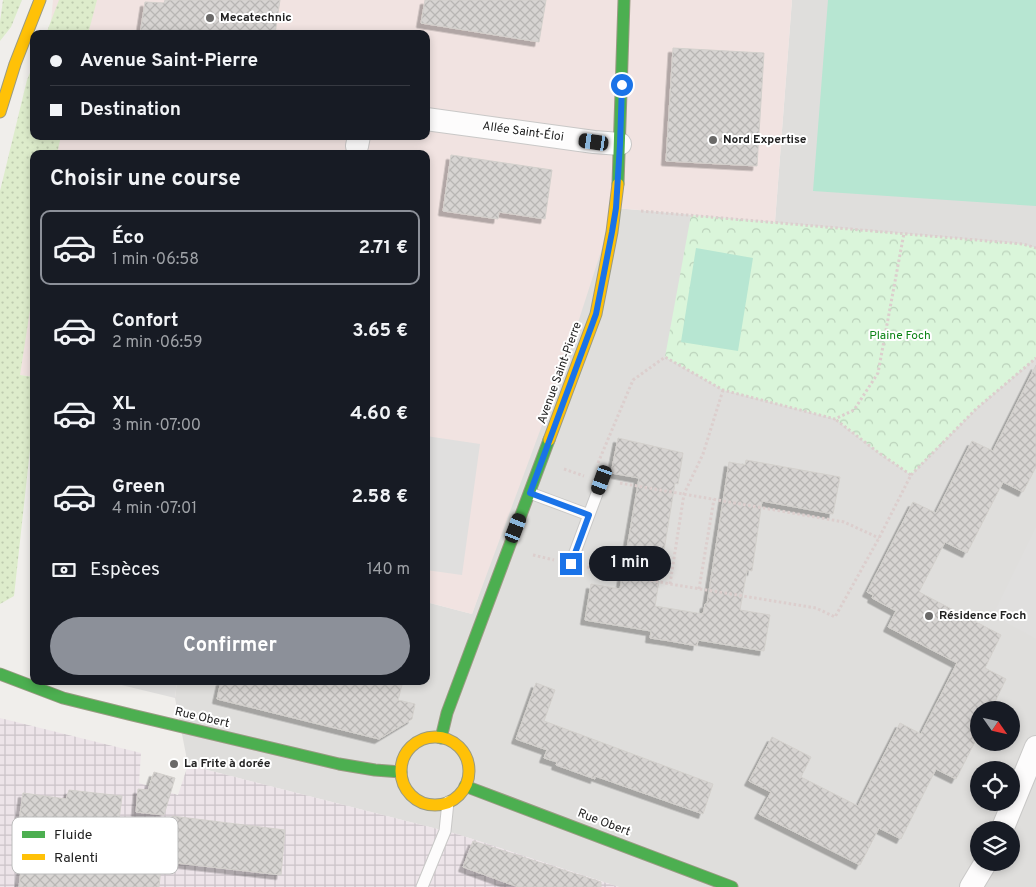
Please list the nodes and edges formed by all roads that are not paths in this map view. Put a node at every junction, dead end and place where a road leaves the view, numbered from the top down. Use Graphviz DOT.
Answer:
graph roads {
  1 [pos="40,0"];
  2 [pos="624,0"];
  3 [pos="0,112"];
  4 [pos="430,120"];
  5 [pos="620,144"];
  6 [pos="597,479"];
  7 [pos="530,493"];
  8 [pos="589,515"];
  9 [pos="571,564"];
  10 [pos="0,674"];
  11 [pos="441,738"];
  12 [pos="1036,747"];
  13 [pos="401,772"];
  14 [pos="465,786"];
  15 [pos="448,802"];
  16 [pos="1006,821"];
  17 [pos="981,871"];
  18 [pos="989,871"];
  19 [pos="422,887"];
  20 [pos="732,887"];
  21 [pos="971,887"];
  22 [pos="985,887"];
  1 -- 3 [label="main road"];
  2 -- 5 [label="main road, Avenue Saint-Pierre"];
  4 -- 5 [label="street, Allée Saint-Éloi"];
  5 -- 7 [label="main road, Avenue Saint-Pierre"];
  6 -- 8 [label="lane"];
  7 -- 8 [label="lane"];
  7 -- 11 [label="main road, Avenue Saint-Pierre"];
  8 -- 9 [label="lane"];
  10 -- 13 [label="main road, Rue Obert"];
  11 -- 13 [label="main road"];
  11 -- 14 [label="main road"];
  12 -- 16 [label="street"];
  13 -- 15 [label="main road"];
  14 -- 15 [label="main road"];
  14 -- 20 [label="main road, Rue Obert"];
  15 -- 19 [label="lane"];
  17 -- 21 [label="street"];
  18 -- 22 [label="street"];
}
